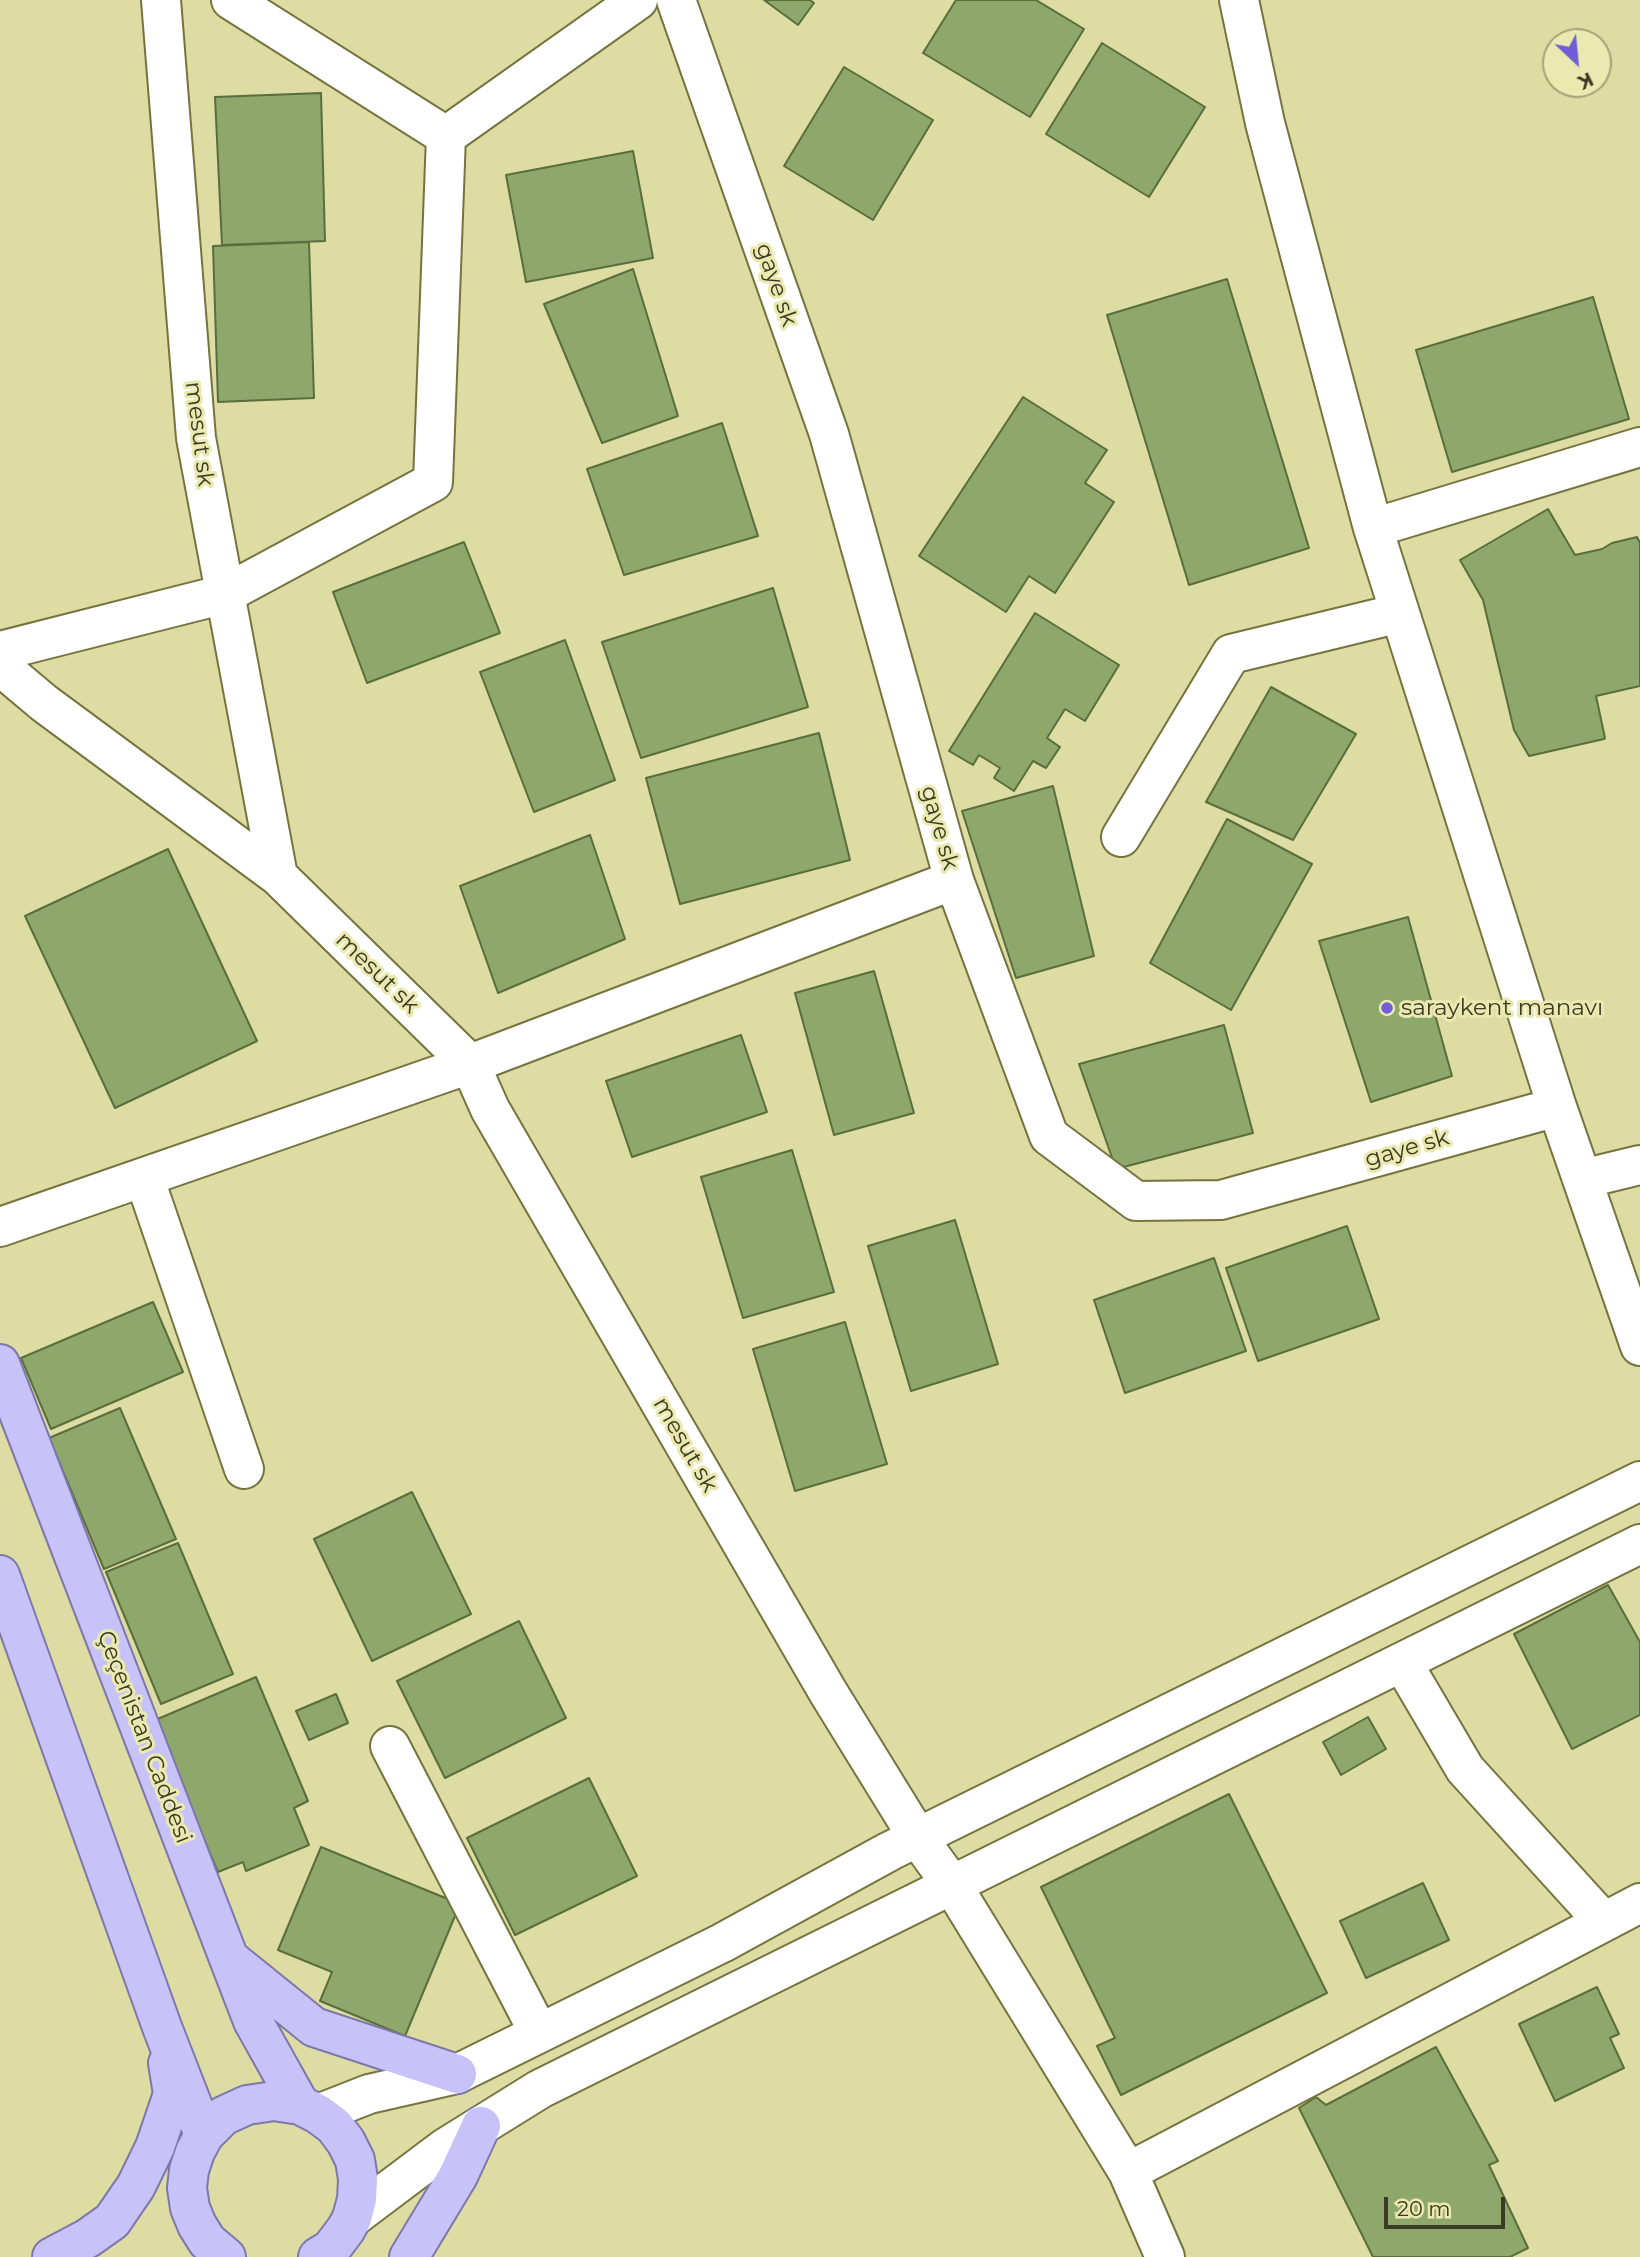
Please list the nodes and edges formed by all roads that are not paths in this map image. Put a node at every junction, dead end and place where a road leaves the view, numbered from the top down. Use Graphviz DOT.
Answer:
graph roads {
  1 [pos="161,0"];
  2 [pos="231,0"];
  3 [pos="638,0"];
  4 [pos="676,0"];
  5 [pos="1239,0"];
  6 [pos="446,136"];
  7 [pos="1640,447"];
  8 [pos="1373,528"];
  9 [pos="225,594"];
  10 [pos="1400,612"];
  11 [pos="0,651"];
  12 [pos="0,666"];
  13 [pos="1121,837"];
  14 [pos="278,876"];
  15 [pos="954,880"];
  16 [pos="470,1064"];
  17 [pos="1557,1107"];
  18 [pos="1640,1165"];
  19 [pos="144,1177"];
  20 [pos="1582,1180"];
  21 [pos="0,1227"];
  22 [pos="1640,1346"];
  23 [pos="0,1364"];
  24 [pos="244,1469"];
  25 [pos="1640,1481"];
  26 [pos="1640,1544"];
  27 [pos="0,1575"];
  28 [pos="1402,1662"];
  29 [pos="390,1746"];
  30 [pos="918,1838"];
  31 [pos="951,1885"];
  32 [pos="1640,1903"];
  33 [pos="1604,1922"];
  34 [pos="229,1959"];
  35 [pos="162,2027"];
  36 [pos="539,2033"];
  37 [pos="457,2074"];
  38 [pos="309,2109"];
  39 [pos="481,2126"];
  40 [pos="204,2135"];
  41 [pos="1129,2172"];
  42 [pos="352,2235"];
  43 [pos="52,2257"];
  44 [pos="226,2257"];
  45 [pos="318,2257"];
  46 [pos="409,2257"];
  47 [pos="1165,2257"];
  1 -- 9 [label="street, mesut sk"];
  2 -- 6 [label="street"];
  3 -- 6 [label="street"];
  4 -- 15 [label="street, gaye sk"];
  5 -- 8 [label="street"];
  6 -- 9 [label="street"];
  7 -- 8 [label="street"];
  8 -- 10 [label="street"];
  9 -- 11 [label="street"];
  9 -- 14 [label="street, mesut sk"];
  10 -- 13 [label="street"];
  10 -- 17 [label="street"];
  12 -- 14 [label="street"];
  14 -- 16 [label="street, mesut sk"];
  15 -- 16 [label="street"];
  15 -- 17 [label="street, gaye sk"];
  16 -- 19 [label="street"];
  16 -- 30 [label="street, mesut sk"];
  17 -- 20 [label="street"];
  18 -- 20 [label="street"];
  19 -- 21 [label="street"];
  19 -- 24 [label="street"];
  20 -- 22 [label="street"];
  23 -- 34 [label="main road, Çeçenistan Caddesi"];
  25 -- 30 [label="street"];
  26 -- 28 [label="street"];
  27 -- 35 [label="main road"];
  28 -- 31 [label="street"];
  28 -- 33 [label="street"];
  29 -- 36 [label="street"];
  30 -- 31 [label="street, mesut sk"];
  30 -- 36 [label="street"];
  31 -- 39 [label="street"];
  31 -- 41 [label="street, mesut sk"];
  32 -- 33 [label="street"];
  33 -- 41 [label="street"];
  34 -- 37 [label="main road"];
  34 -- 38 [label="main road, Çeçenistan Caddesi"];
  35 -- 40 [label="main road"];
  35 -- 43 [label="main road"];
  36 -- 37 [label="street"];
  37 -- 38 [label="street"];
  38 -- 40 [label="main road"];
  38 -- 42 [label="main road, Çeçenistan Caddesi"];
  39 -- 42 [label="street"];
  39 -- 46 [label="main road"];
  40 -- 44 [label="main road"];
  41 -- 47 [label="street, mesut sk"];
  42 -- 45 [label="main road"];
}
